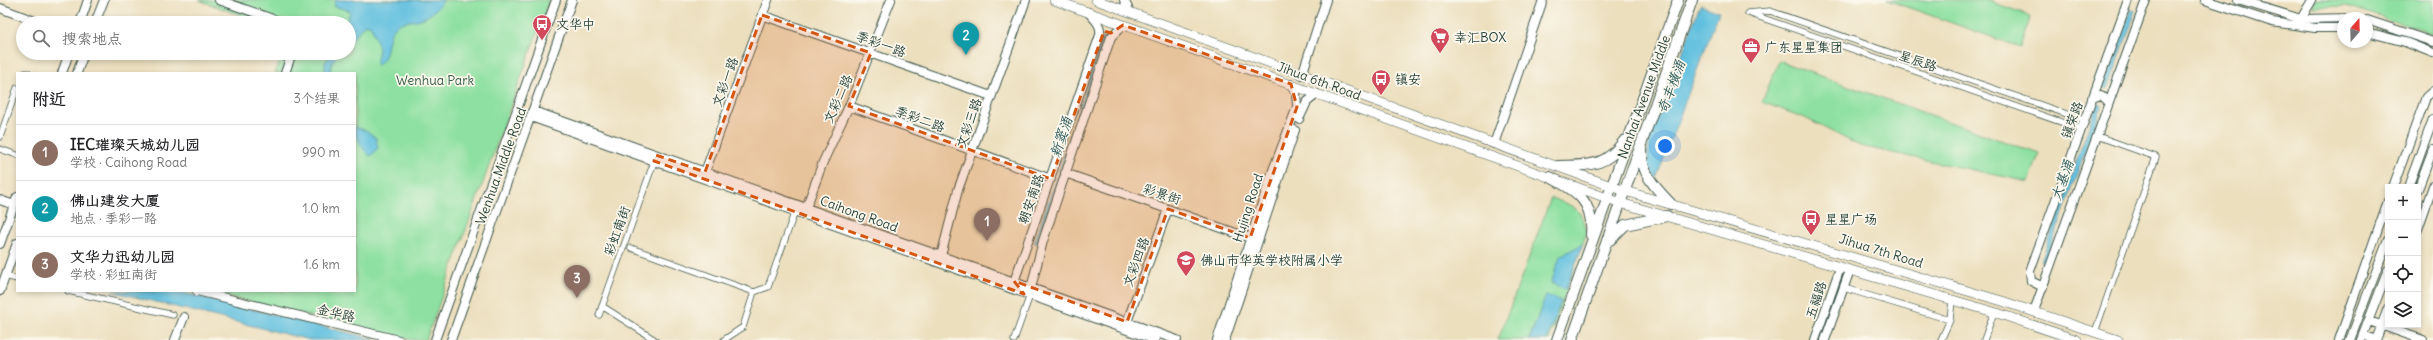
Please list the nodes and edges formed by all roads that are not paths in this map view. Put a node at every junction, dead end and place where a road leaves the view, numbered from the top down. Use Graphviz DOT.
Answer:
graph roads {
  1 [pos="88,0"];
  2 [pos="104,0"];
  3 [pos="219,0"];
  4 [pos="556,0"];
  5 [pos="572,0"];
  6 [pos="768,0"];
  7 [pos="891,0"];
  8 [pos="1026,0"];
  9 [pos="1054,0"];
  10 [pos="1096,0"];
  11 [pos="1124,0"];
  12 [pos="1326,0"];
  13 [pos="1543,0"];
  14 [pos="1678,0"];
  15 [pos="1692,0"];
  16 [pos="2128,0"];
  17 [pos="2147,0"];
  18 [pos="2205,0"];
  19 [pos="2238,0"];
  20 [pos="2312,0"];
  21 [pos="0,8"];
  22 [pos="1088,12"];
  23 [pos="1130,12"];
  24 [pos="762,15"];
  25 [pos="21,16"];
  26 [pos="82,16"];
  27 [pos="98,16"];
  28 [pos="264,16"];
  29 [pos="2301,18"];
  30 [pos="2337,18"];
  31 [pos="2373,22"];
  32 [pos="1122,25"];
  33 [pos="2337,28"];
  34 [pos="2373,34"];
  35 [pos="1100,35"];
  36 [pos="1110,40"];
  37 [pos="2405,42"];
  38 [pos="2432,44"];
  39 [pos="871,53"];
  40 [pos="2433,53"];
  41 [pos="67,60"];
  42 [pos="82,60"];
  43 [pos="290,60"];
  44 [pos="62,72"];
  45 [pos="77,72"];
  46 [pos="285,72"];
  47 [pos="1653,73"];
  48 [pos="1302,74"];
  49 [pos="1664,81"];
  50 [pos="1291,84"];
  51 [pos="16,91"];
  52 [pos="2433,91"];
  53 [pos="1317,94"];
  54 [pos="991,96"];
  55 [pos="2092,98"];
  56 [pos="2109,102"];
  57 [pos="849,106"];
  58 [pos="533,114"];
  59 [pos="2433,119"];
  60 [pos="2084,120"];
  61 [pos="2081,129"];
  62 [pos="1630,133"];
  63 [pos="2412,134"];
  64 [pos="2097,136"];
  65 [pos="0,137"];
  66 [pos="1642,138"];
  67 [pos="2426,139"];
  68 [pos="1494,144"];
  69 [pos="0,149"];
  70 [pos="2433,149"];
  71 [pos="972,151"];
  72 [pos="16,155"];
  73 [pos="655,158"];
  74 [pos="1558,166"];
  75 [pos="705,172"];
  76 [pos="1066,173"];
  77 [pos="1550,177"];
  78 [pos="1051,179"];
  79 [pos="2394,184"];
  80 [pos="2409,184"];
  81 [pos="2420,184"];
  82 [pos="1612,186"];
  83 [pos="2433,186"];
  84 [pos="1625,191"];
  85 [pos="1607,198"];
  86 [pos="0,200"];
  87 [pos="16,200"];
  88 [pos="1621,202"];
  89 [pos="1671,204"];
  90 [pos="14,205"];
  91 [pos="806,208"];
  92 [pos="1168,209"];
  93 [pos="795,211"];
  94 [pos="2385,215"];
  95 [pos="1667,216"];
  96 [pos="2421,220"];
  97 [pos="1250,238"];
  98 [pos="1030,239"];
  99 [pos="1043,241"];
  100 [pos="0,244"];
  101 [pos="1605,246"];
  102 [pos="16,247"];
  103 [pos="631,248"];
  104 [pos="1590,248"];
  105 [pos="2385,248"];
  106 [pos="941,256"];
  107 [pos="1840,268"];
  108 [pos="1850,270"];
  109 [pos="6,276"];
  110 [pos="2361,278"];
  111 [pos="2385,278"];
  112 [pos="16,279"];
  113 [pos="1014,282"];
  114 [pos="2371,286"];
  115 [pos="2043,287"];
  116 [pos="1844,288"];
  117 [pos="0,291"];
  118 [pos="72,292"];
  119 [pos="204,292"];
  120 [pos="754,292"];
  121 [pos="1028,292"];
  122 [pos="1952,300"];
  123 [pos="602,306"];
  124 [pos="2034,311"];
  125 [pos="1994,312"];
  126 [pos="173,315"];
  127 [pos="599,315"];
  128 [pos="2385,315"];
  129 [pos="184,317"];
  130 [pos="1950,320"];
  131 [pos="2369,321"];
  132 [pos="1127,322"];
  133 [pos="2381,325"];
  134 [pos="2095,332"];
  135 [pos="2362,338"];
  136 [pos="176,340"];
  137 [pos="399,340"];
  138 [pos="435,340"];
  139 [pos="450,340"];
  140 [pos="655,340"];
  141 [pos="724,340"];
  142 [pos="1014,340"];
  143 [pos="1155,340"];
  144 [pos="1177,340"];
  145 [pos="1217,340"];
  146 [pos="1225,340"];
  147 [pos="1557,340"];
  148 [pos="1572,340"];
  149 [pos="1815,340"];
  150 [pos="1825,340"];
  151 [pos="1941,340"];
  152 [pos="1984,340"];
  153 [pos="2077,340"];
  154 [pos="2118,340"];
  155 [pos="2339,340"];
  156 [pos="2350,340"];
  157 [pos="2376,340"];
  158 [pos="2423,340"];
  1 -- 26 [label="street"];
  2 -- 27 [label="street"];
  3 -- 28 [label="street"];
  4 -- 138 [label="street, Wenhua Middle Road"];
  5 -- 58 [label="street, Wenhua Middle Road"];
  6 -- 24 [label="street, 文彩一路"];
  7 -- 39 [label="street, 文彩二路"];
  8 -- 54 [label="street, 文彩三路"];
  9 -- 22 [label="main road, Jihua 6th Road"];
  10 -- 23 [label="main road, Jihua 6th Road"];
  11 -- 23 [label="street"];
  12 -- 48 [label="street"];
  13 -- 68 [label="street"];
  14 -- 47 [label="highway, Nanhai Avenue Middle"];
  15 -- 49 [label="highway, Nanhai Avenue Middle"];
  16 -- 55 [label="street, 镇荣路"];
  17 -- 56 [label="street"];
  18 -- 33 [label="street"];
  19 -- 29 [label="street"];
  20 -- 29 [label="street"];
  21 -- 25 [label="street"];
  22 -- 32 [label="main road, Jihua 6th Road"];
  22 -- 35 [label="street"];
  23 -- 48 [label="main road, Jihua 6th Road"];
  24 -- 39 [label="street, 季彩一路"];
  24 -- 75 [label="street, 文彩一路"];
  29 -- 30 [label="street"];
  31 -- 38 [label="street"];
  32 -- 36 [label="street, 朝安南路"];
  32 -- 50 [label="main road, Jihua 6th Road"];
  34 -- 37 [label="street"];
  35 -- 36 [label="street"];
  35 -- 78 [label="street, 朝安南路"];
  36 -- 76 [label="street, 朝安南路"];
  37 -- 38 [label="street"];
  37 -- 40 [label="street"];
  39 -- 54 [label="street, 季彩一路"];
  39 -- 57 [label="street, 文彩二路"];
  41 -- 44 [label="street"];
  42 -- 45 [label="street"];
  43 -- 46 [label="street"];
  47 -- 49 [label="highway"];
  47 -- 62 [label="highway, Nanhai Avenue Middle"];
  48 -- 68 [label="main road, Jihua 6th Road"];
  49 -- 66 [label="highway, Nanhai Avenue Middle"];
  50 -- 53 [label="main road, Jihua 6th Road"];
  50 -- 97 [label="street, Hujing Road"];
  51 -- 65 [label="street"];
  52 -- 63 [label="street"];
  53 -- 77 [label="main road, Jihua 6th Road"];
  53 -- 146 [label="street, Hujing Road"];
  54 -- 71 [label="street, 文彩三路"];
  55 -- 56 [label="street"];
  55 -- 60 [label="street, 镇荣路"];
  56 -- 64 [label="street"];
  57 -- 71 [label="street, 季彩二路"];
  57 -- 91 [label="street, 文彩二路"];
  58 -- 73 [label="street, Caihong Road"];
  58 -- 139 [label="street, Wenhua Middle Road"];
  59 -- 67 [label="street"];
  60 -- 61 [label="street, 镇荣路"];
  60 -- 61 [label="street, 星辰路"];
  61 -- 115 [label="street, 镇荣路"];
  62 -- 74 [label="highway"];
  62 -- 82 [label="highway, Nanhai Avenue Middle"];
  63 -- 67 [label="street"];
  63 -- 79 [label="street"];
  64 -- 115 [label="street"];
  64 -- 134 [label="street"];
  66 -- 84 [label="highway, Nanhai Avenue Middle"];
  66 -- 89 [label="highway"];
  67 -- 80 [label="street"];
  68 -- 74 [label="main road, Jihua 6th Road"];
  69 -- 72 [label="street"];
  70 -- 81 [label="street"];
  71 -- 78 [label="street, 季彩二路"];
  71 -- 106 [label="street, 文彩三路"];
  73 -- 75 [label="street, Caihong Road"];
  73 -- 93 [label="street, Caihong Road"];
  73 -- 123 [label="street, 彩虹南街"];
  74 -- 82 [label="main road, Jihua 6th Road"];
  75 -- 91 [label="street, Caihong Road"];
  76 -- 92 [label="street, 彩景街"];
  76 -- 99 [label="street, 朝安南路"];
  77 -- 85 [label="main road, Jihua 6th Road"];
  77 -- 104 [label="highway"];
  78 -- 98 [label="street, 朝安南路"];
  82 -- 84 [label="main road, Jihua 7th Road"];
  82 -- 85 [label="highway, Nanhai Avenue Middle"];
  83 -- 96 [label="street"];
  84 -- 88 [label="highway, Nanhai Avenue Middle"];
  84 -- 89 [label="main road, Jihua 7th Road"];
  85 -- 88 [label="main road, Jihua 6th Road"];
  85 -- 104 [label="highway, Nanhai Avenue Middle"];
  86 -- 90 [label="street"];
  87 -- 90 [label="street"];
  88 -- 95 [label="main road, Jihua 7th Road"];
  88 -- 101 [label="highway, Nanhai Avenue Middle"];
  89 -- 124 [label="main road, Jihua 7th Road"];
  90 -- 100 [label="street"];
  91 -- 106 [label="street, Caihong Road"];
  92 -- 97 [label="street, 彩景街"];
  92 -- 132 [label="street, 文彩四路"];
  93 -- 120 [label="street"];
  93 -- 121 [label="street, Caihong Road"];
  94 -- 110 [label="street"];
  95 -- 101 [label="highway"];
  95 -- 107 [label="main road, Jihua 7th Road"];
  97 -- 145 [label="street, Hujing Road"];
  98 -- 99 [label="street"];
  98 -- 113 [label="street, 朝安南路"];
  99 -- 121 [label="street, 朝安南路"];
  101 -- 148 [label="highway, Nanhai Avenue Middle"];
  102 -- 109 [label="street"];
  103 -- 120 [label="street"];
  104 -- 147 [label="highway"];
  105 -- 114 [label="street"];
  106 -- 113 [label="street, Caihong Road"];
  107 -- 108 [label="main road, Jihua 7th Road"];
  107 -- 149 [label="street, 五福路"];
  108 -- 116 [label="street, 五福路"];
  108 -- 122 [label="main road, Jihua 7th Road"];
  109 -- 112 [label="street"];
  109 -- 117 [label="street"];
  110 -- 114 [label="street"];
  110 -- 155 [label="street"];
  111 -- 131 [label="street"];
  113 -- 121 [label="street, Caihong Road"];
  114 -- 156 [label="street"];
  115 -- 124 [label="street"];
  116 -- 130 [label="street"];
  116 -- 150 [label="street, 五福路"];
  118 -- 126 [label="street"];
  119 -- 137 [label="street, 金华路"];
  120 -- 141 [label="street"];
  121 -- 132 [label="street, Caihong Road"];
  121 -- 142 [label="street"];
  121 -- 143 [label="street, Caihong Road"];
  122 -- 125 [label="main road, Jihua 7th Road"];
  122 -- 130 [label="street"];
  123 -- 127 [label="street, 彩虹南街"];
  123 -- 140 [label="street"];
  124 -- 134 [label="main road, Jihua 7th Road"];
  125 -- 152 [label="street"];
  125 -- 153 [label="main road, Jihua 7th Road"];
  128 -- 133 [label="street"];
  129 -- 136 [label="street"];
  130 -- 151 [label="street"];
  131 -- 133 [label="street"];
  131 -- 135 [label="street"];
  132 -- 144 [label="street, Caihong Road"];
  133 -- 157 [label="street"];
  133 -- 158 [label="street"];
  134 -- 154 [label="main road, Jihua 7th Road"];
  135 -- 157 [label="street"];
}
